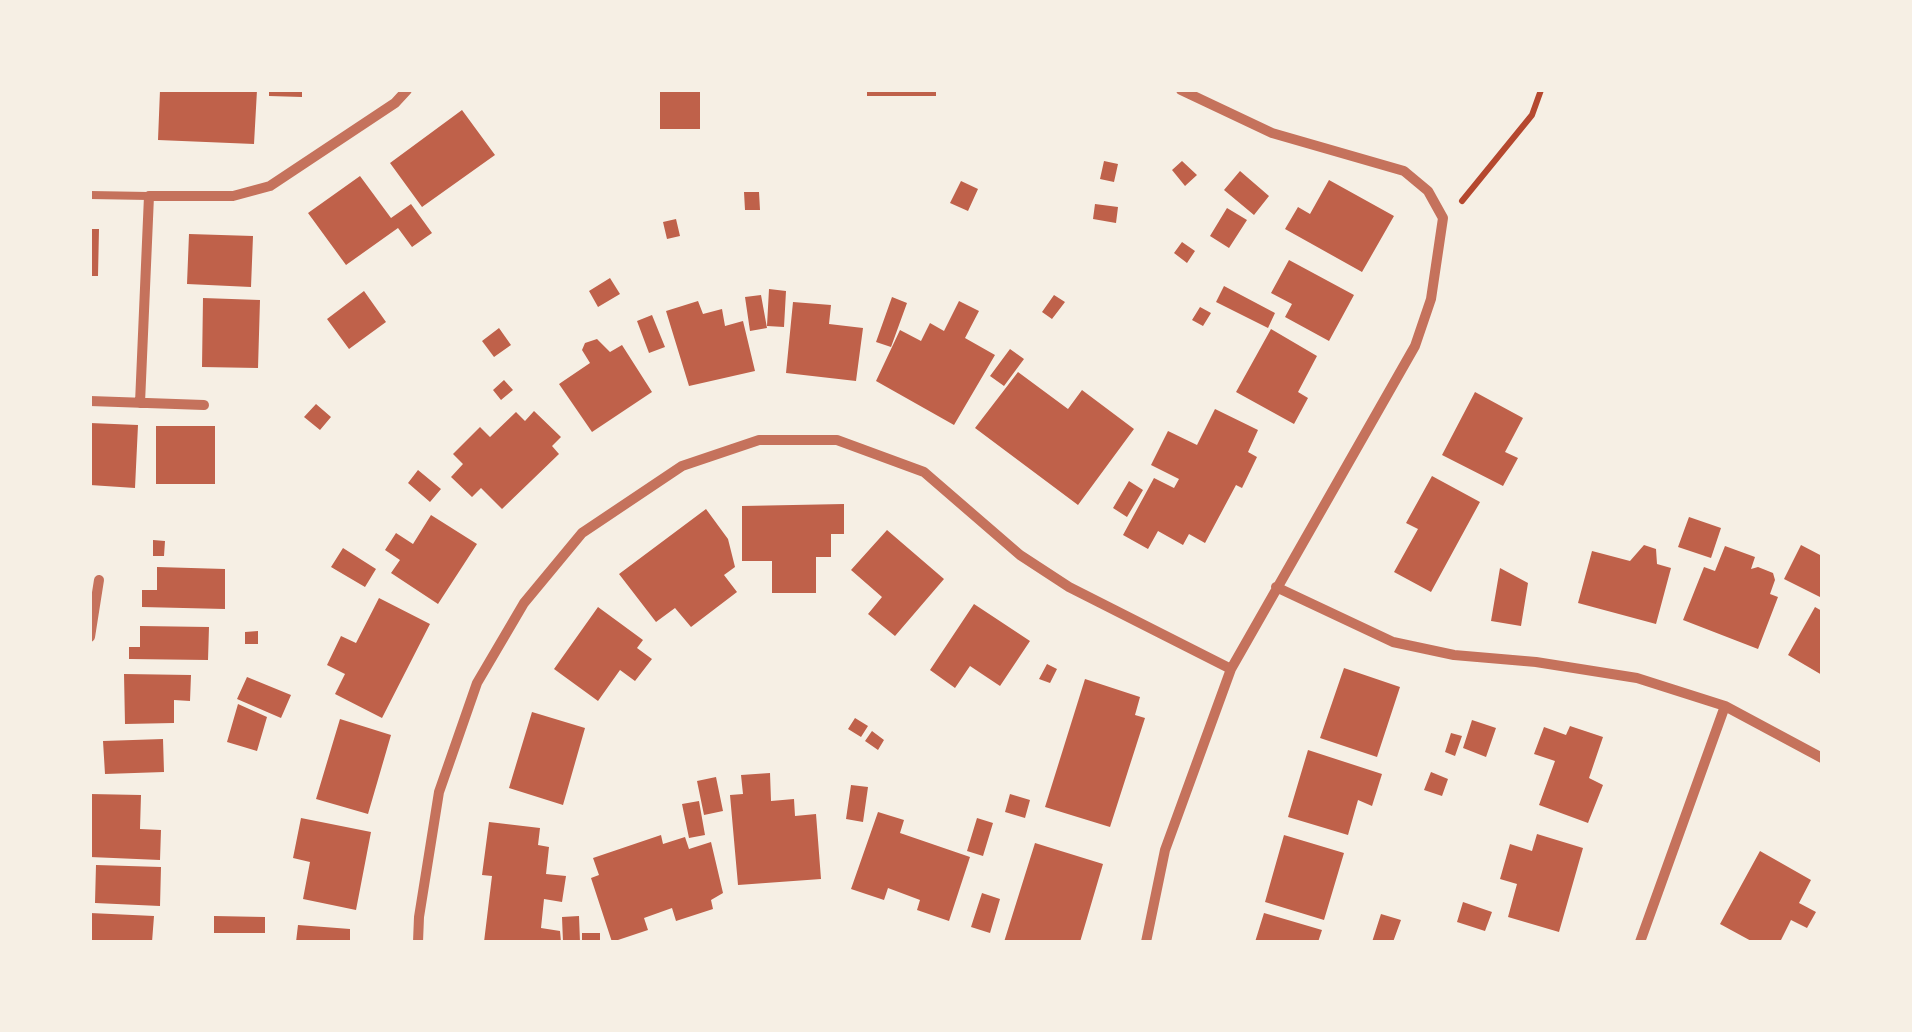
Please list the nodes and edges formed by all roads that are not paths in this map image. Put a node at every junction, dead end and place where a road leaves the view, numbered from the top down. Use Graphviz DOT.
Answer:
graph roads {
  1 [pos="408,90"];
  2 [pos="1181,90"];
  3 [pos="90,195"];
  4 [pos="150,196"];
  5 [pos="90,401"];
  6 [pos="140,403"];
  7 [pos="204,405"];
  8 [pos="99,580"];
  9 [pos="1276,587"];
  10 [pos="90,637"];
  11 [pos="1232,668"];
  12 [pos="1726,706"];
  13 [pos="1822,758"];
  14 [pos="418,942"];
  15 [pos="1146,942"];
  16 [pos="1640,942"];
  1 -- 4 [label="street"];
  2 -- 9 [label="street"];
  3 -- 4 [label="lane"];
  4 -- 6 [label="street"];
  5 -- 6 [label="street"];
  6 -- 7 [label="street"];
  8 -- 10 [label="street"];
  9 -- 11 [label="street"];
  9 -- 12 [label="street"];
  11 -- 14 [label="street"];
  11 -- 15 [label="street"];
  12 -- 13 [label="street"];
  12 -- 16 [label="street"];
}
